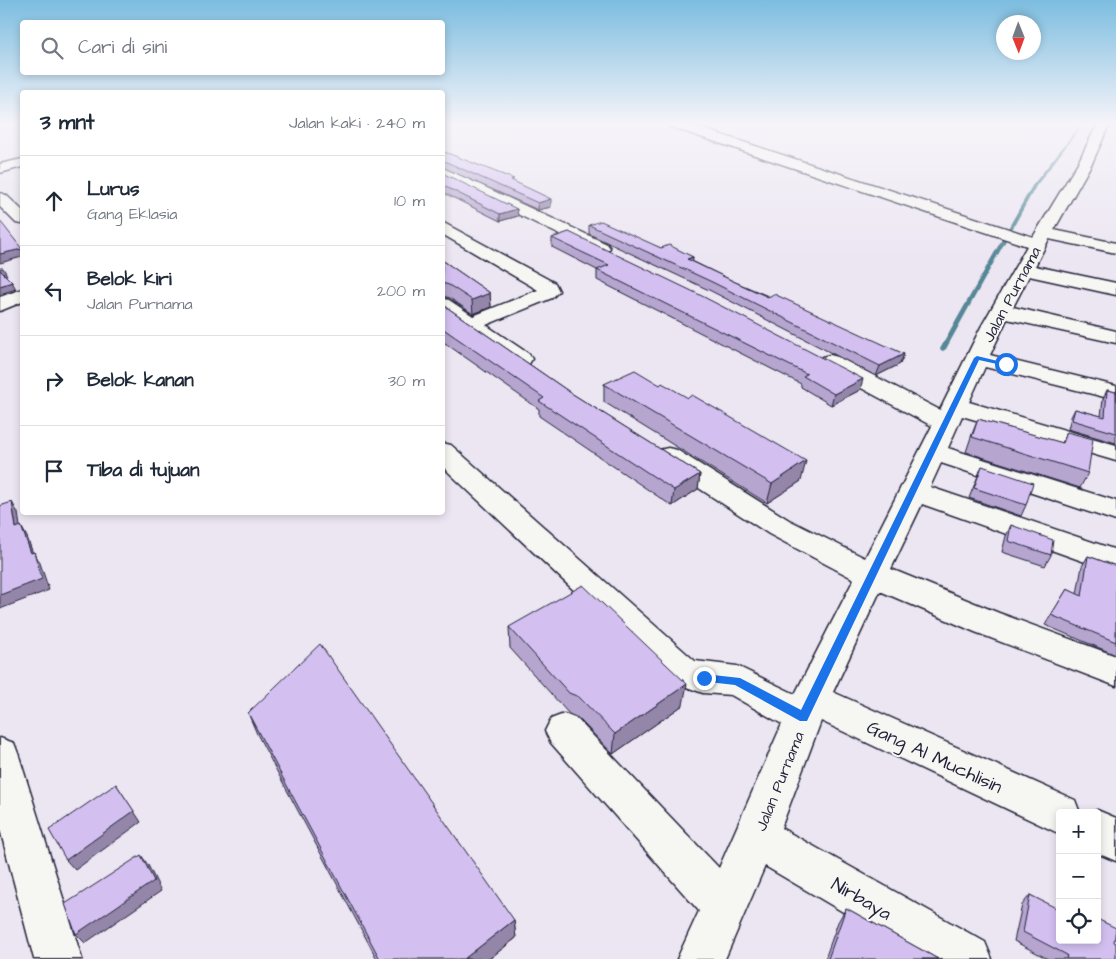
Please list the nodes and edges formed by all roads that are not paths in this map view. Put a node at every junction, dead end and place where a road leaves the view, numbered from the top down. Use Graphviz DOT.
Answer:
graph roads {
  1 [pos="808,168"];
  2 [pos="1082,168"];
  3 [pos="445,172"];
  4 [pos="0,198"];
  5 [pos="20,217"];
  6 [pos="445,229"];
  7 [pos="1035,248"];
  8 [pos="1116,248"];
  9 [pos="614,254"];
  10 [pos="1116,289"];
  11 [pos="20,296"];
  12 [pos="0,304"];
  13 [pos="445,306"];
  14 [pos="1001,311"];
  15 [pos="471,324"];
  16 [pos="1116,337"];
  17 [pos="814,354"];
  18 [pos="977,358"];
  19 [pos="542,373"];
  20 [pos="1116,393"];
  21 [pos="949,414"];
  22 [pos="647,443"];
  23 [pos="933,452"];
  24 [pos="1116,453"];
  25 [pos="445,454"];
  26 [pos="914,492"];
  27 [pos="1116,511"];
  28 [pos="1116,562"];
  29 [pos="874,574"];
  30 [pos="1116,670"];
  31 [pos="807,708"];
  32 [pos="564,731"];
  33 [pos="0,756"];
  34 [pos="1056,812"];
  35 [pos="1101,833"];
  36 [pos="756,837"];
  37 [pos="1116,840"];
  38 [pos="724,906"];
  39 [pos="58,959"];
  40 [pos="700,959"];
  41 [pos="968,959"];
  1 -- 7 [label="street"];
  2 -- 7 [label="street, Jalan Purnama"];
  3 -- 9 [label="street"];
  4 -- 5 [label="street"];
  6 -- 15 [label="street"];
  7 -- 8 [label="street"];
  7 -- 10 [label="street"];
  7 -- 14 [label="street, Jalan Purnama"];
  11 -- 12 [label="street"];
  13 -- 15 [label="street"];
  14 -- 16 [label="street"];
  14 -- 18 [label="street, Jalan Purnama"];
  15 -- 19 [label="street"];
  17 -- 21 [label="street"];
  18 -- 20 [label="street"];
  18 -- 21 [label="street, Jalan Purnama"];
  21 -- 23 [label="street, Jalan Purnama"];
  21 -- 24 [label="street"];
  22 -- 29 [label="street"];
  23 -- 26 [label="street, Jalan Purnama"];
  23 -- 27 [label="street"];
  25 -- 31 [label="street, Gang Al Muchlisin"];
  26 -- 28 [label="street"];
  26 -- 29 [label="street, Jalan Purnama"];
  29 -- 30 [label="street"];
  29 -- 31 [label="street, Jalan Purnama"];
  31 -- 34 [label="street, Gang Al Muchlisin"];
  31 -- 36 [label="street, Jalan Purnama"];
  32 -- 38 [label="street"];
  33 -- 39 [label="street"];
  35 -- 37 [label="street"];
  36 -- 38 [label="street, Jalan Purnama"];
  36 -- 41 [label="street, Nirbaya"];
  38 -- 40 [label="street, Jalan Purnama"];
}
